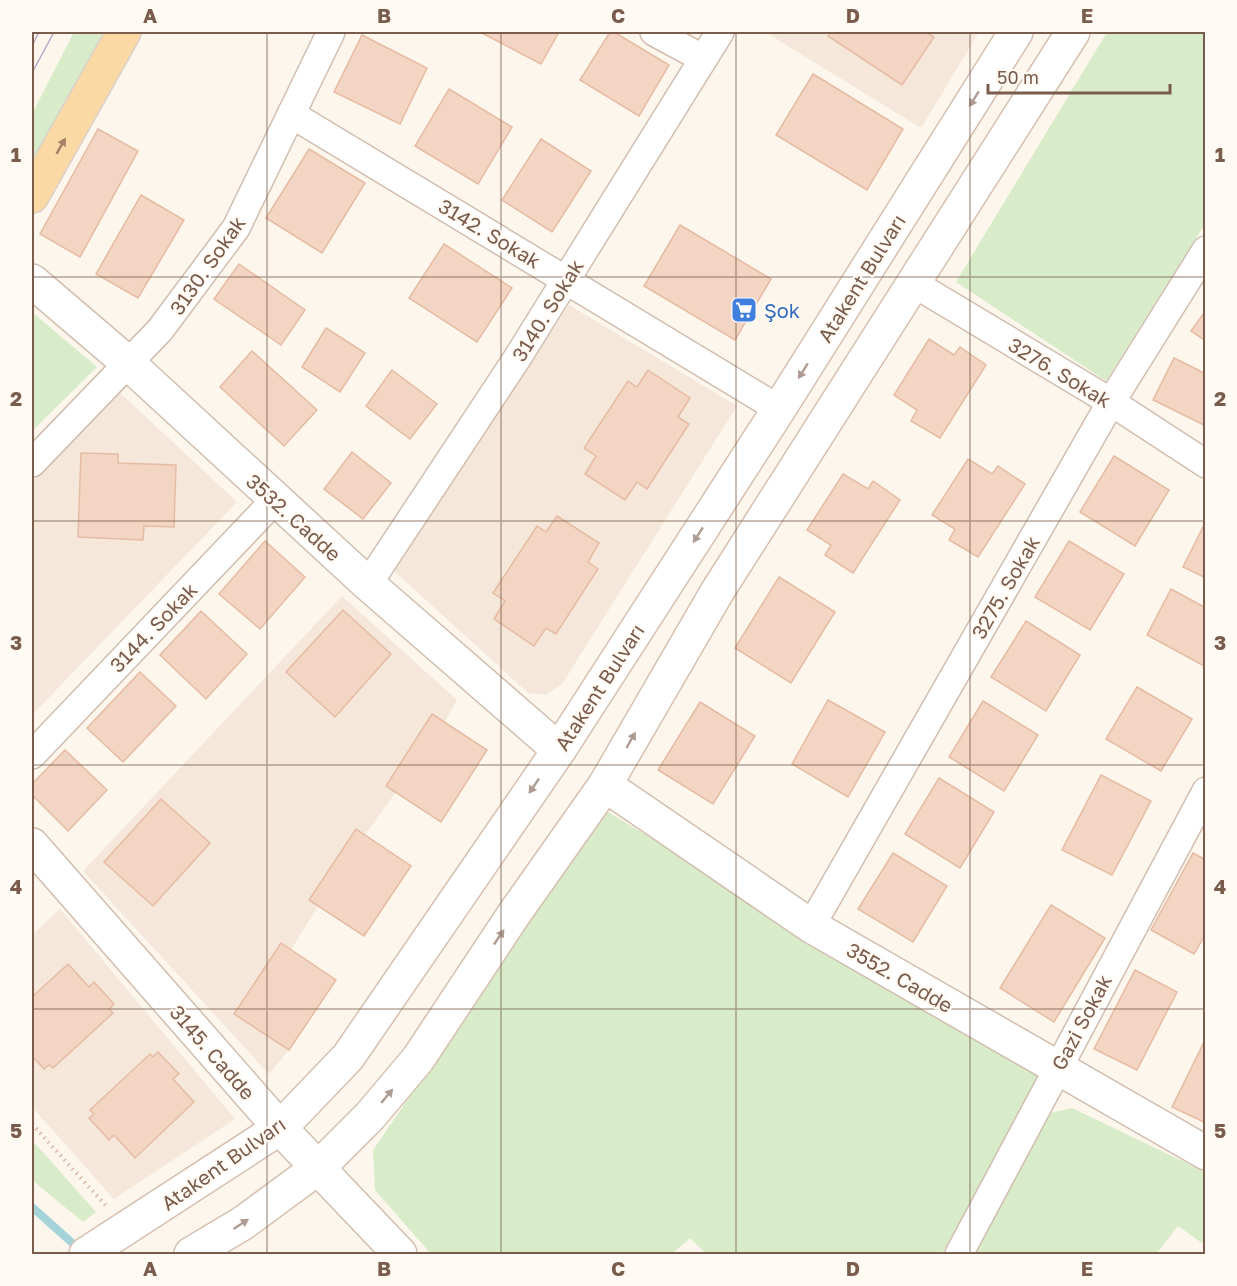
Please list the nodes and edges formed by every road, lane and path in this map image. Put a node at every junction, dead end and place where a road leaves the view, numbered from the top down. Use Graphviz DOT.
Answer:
graph roads {
  1 [pos="124,32"];
  2 [pos="654,32"];
  3 [pos="720,32"];
  4 [pos="1016,32"];
  5 [pos="1073,32"];
  6 [pos="322,35"];
  7 [pos="702,58"];
  8 [pos="291,114"];
  9 [pos="32,196"];
  10 [pos="1206,250"];
  11 [pos="566,278"];
  12 [pos="32,281"];
  13 [pos="913,283"];
  14 [pos="128,363"];
  15 [pos="1111,402"];
  16 [pos="779,409"];
  17 [pos="32,463"];
  18 [pos="1206,464"];
  19 [pos="275,500"];
  20 [pos="368,584"];
  21 [pos="559,750"];
  22 [pos="32,755"];
  23 [pos="605,785"];
  24 [pos="1201,809"];
  25 [pos="32,845"];
  26 [pos="811,926"];
  27 [pos="1058,1066"];
  28 [pos="32,1124"];
  29 [pos="280,1128"];
  30 [pos="1206,1153"];
  31 [pos="319,1167"];
  32 [pos="120,1233"];
  33 [pos="86,1254"];
  34 [pos="191,1254"];
  35 [pos="400,1254"];
  36 [pos="959,1254"];
  9 -- 1 [label="main road, one-way"];
  2 -- 7 [label="street"];
  3 -- 7 [label="street, 3140. Sokak"];
  4 -- 16 [label="main road, Atakent Bulvarı, one-way"];
  5 -- 13 [label="main road"];
  6 -- 8 [label="street, 3130. Sokak"];
  7 -- 11 [label="street, 3140. Sokak"];
  8 -- 11 [label="street, 3142. Sokak"];
  8 -- 14 [label="street, 3130. Sokak"];
  10 -- 15 [label="street, 3275. Sokak"];
  11 -- 16 [label="street, 3142. Sokak"];
  11 -- 20 [label="street, 3140. Sokak"];
  12 -- 14 [label="main road, 3532. Cadde"];
  13 -- 15 [label="street, 3276. Sokak"];
  23 -- 13 [label="main road, one-way"];
  14 -- 17 [label="street, 3130. Sokak"];
  14 -- 19 [label="main road, 3532. Cadde"];
  15 -- 18 [label="street, 3276. Sokak"];
  15 -- 26 [label="street, 3275. Sokak"];
  16 -- 21 [label="main road, Atakent Bulvarı, one-way"];
  19 -- 20 [label="main road, 3532. Cadde"];
  19 -- 22 [label="street, 3144. Sokak"];
  20 -- 21 [label="main road, 3532. Cadde"];
  21 -- 29 [label="main road, Atakent Bulvarı, one-way"];
  23 -- 26 [label="main road, 3552. Cadde"];
  31 -- 23 [label="main road, one-way"];
  24 -- 27 [label="street, Gazi Sokak"];
  25 -- 29 [label="main road, 3145. Cadde"];
  26 -- 27 [label="main road, 3552. Cadde"];
  27 -- 30 [label="main road, 3552. Cadde"];
  27 -- 36 [label="street, Gazi Sokak"];
  28 -- 32 [label="path"];
  29 -- 31 [label="main road, 3145. Cadde"];
  29 -- 32 [label="main road, Atakent Bulvarı"];
  34 -- 31 [label="main road, one-way"];
  31 -- 35 [label="main road, 3145. Cadde"];
  32 -- 33 [label="main road, Atakent Bulvarı"];
}
